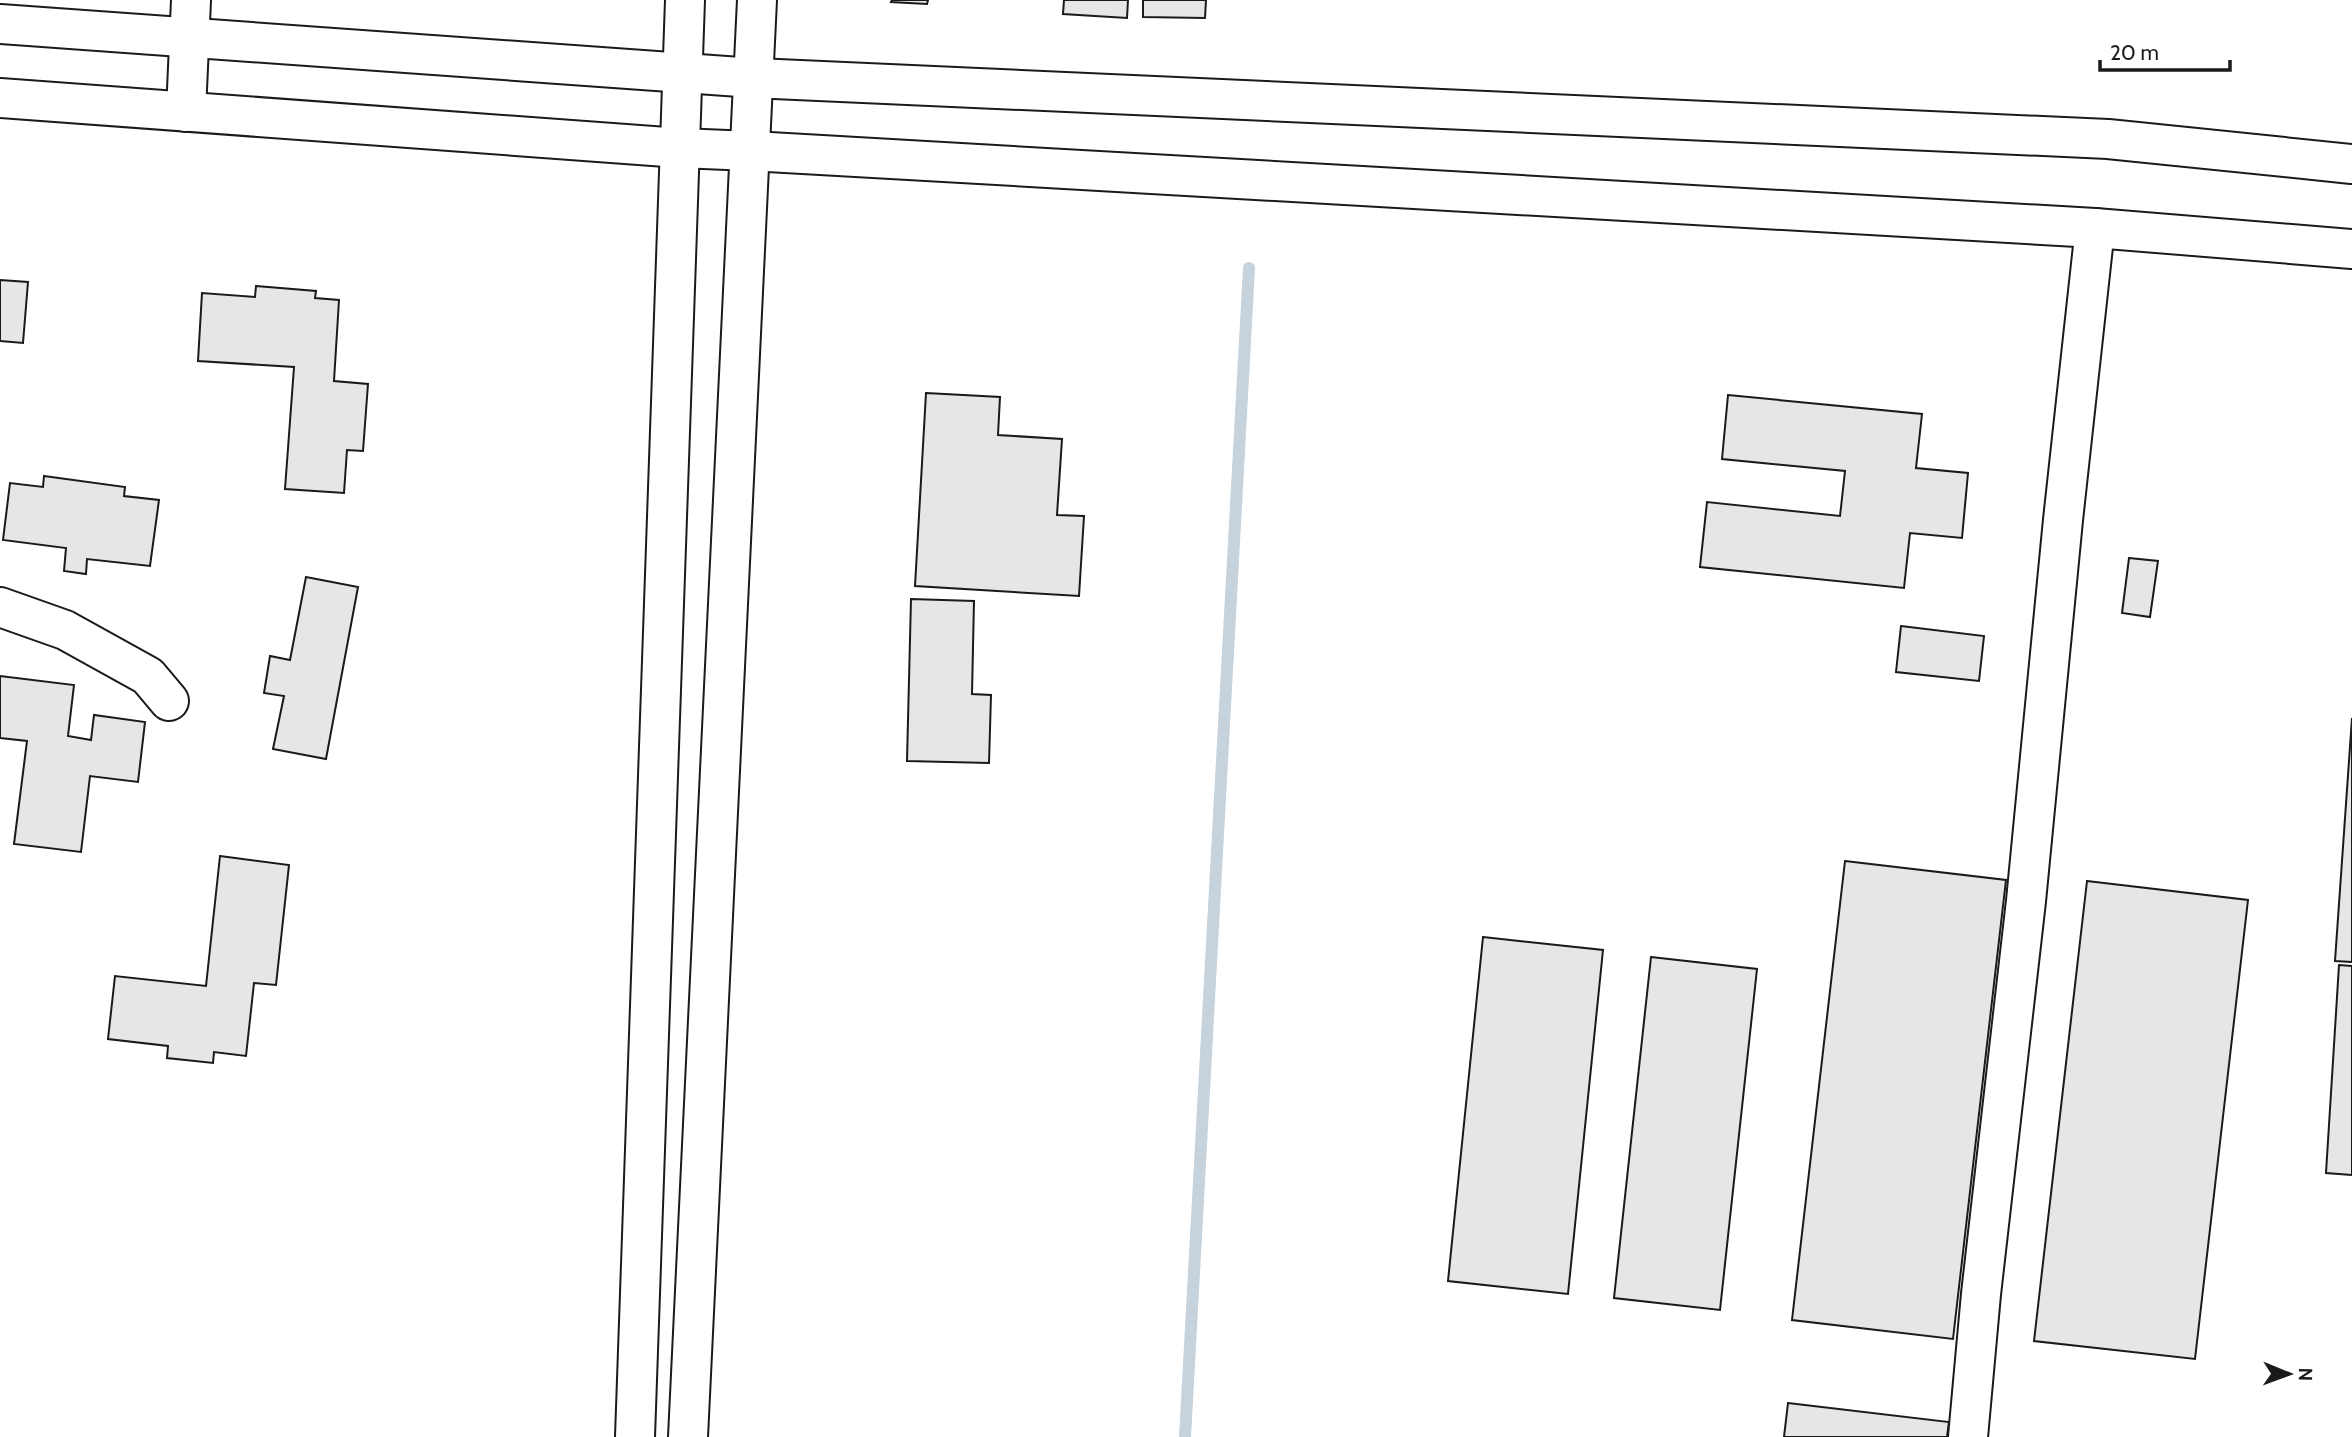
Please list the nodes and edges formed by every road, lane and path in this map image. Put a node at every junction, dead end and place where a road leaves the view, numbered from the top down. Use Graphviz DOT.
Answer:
graph roads {
  1 [pos="191,0"];
  2 [pos="685,0"];
  3 [pos="757,0"];
  4 [pos="0,24"];
  5 [pos="190,37"];
  6 [pos="682,74"];
  7 [pos="754,78"];
  8 [pos="0,98"];
  9 [pos="186,111"];
  10 [pos="680,148"];
  11 [pos="751,151"];
  12 [pos="2352,164"];
  13 [pos="2095,228"];
  14 [pos="2352,249"];
  15 [pos="0,607"];
  16 [pos="169,702"];
  17 [pos="635,1437"];
  18 [pos="688,1437"];
  19 [pos="1968,1437"];
  1 -- 5 [label="street"];
  2 -- 6 [label="street"];
  3 -- 7 [label="street"];
  4 -- 5 [label="street"];
  5 -- 6 [label="street"];
  5 -- 9 [label="street"];
  6 -- 7 [label="street"];
  6 -- 10 [label="street"];
  7 -- 11 [label="street"];
  7 -- 12 [label="street"];
  8 -- 9 [label="street"];
  9 -- 10 [label="street"];
  10 -- 11 [label="street"];
  10 -- 17 [label="street"];
  11 -- 13 [label="street"];
  11 -- 18 [label="street"];
  13 -- 14 [label="street"];
  13 -- 19 [label="street"];
  15 -- 16 [label="street"];
}
